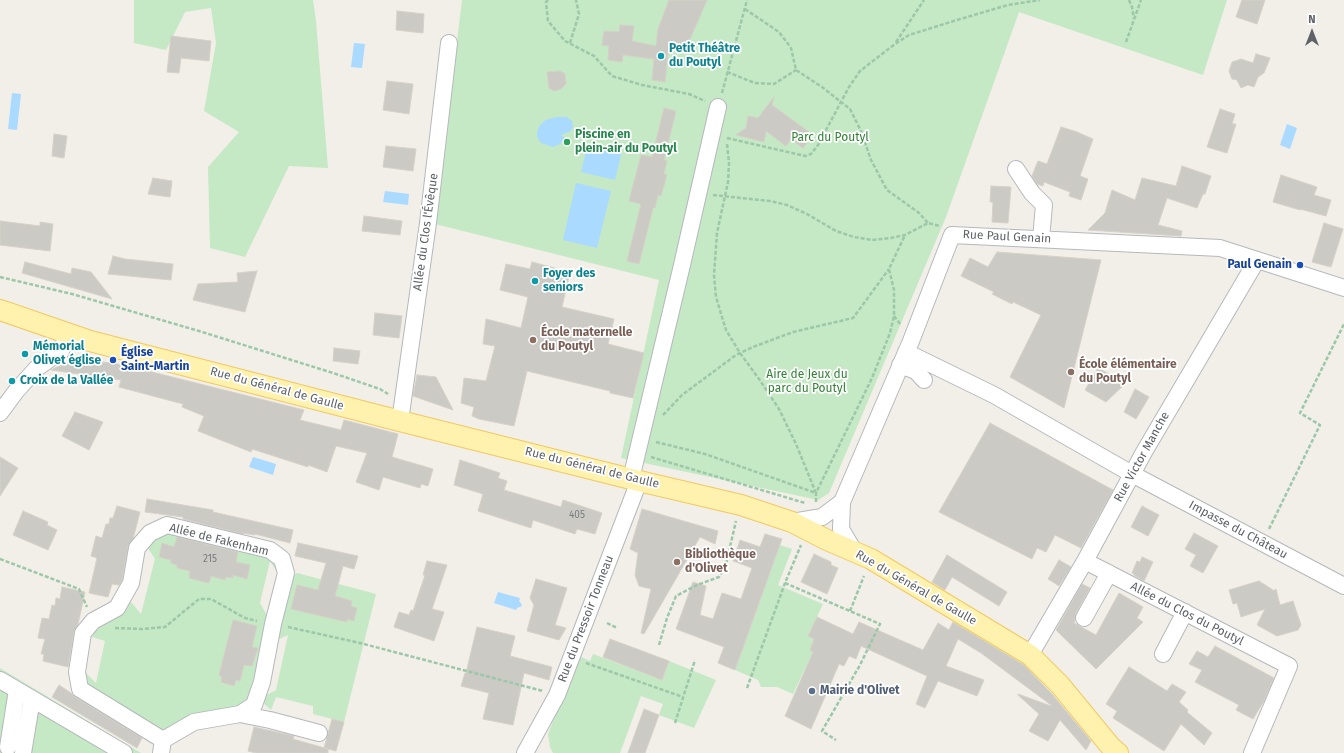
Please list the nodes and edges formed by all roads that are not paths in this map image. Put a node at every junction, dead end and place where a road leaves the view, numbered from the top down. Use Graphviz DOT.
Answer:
graph roads {
  1 [pos="449,43"];
  2 [pos="718,107"];
  3 [pos="1016,169"];
  4 [pos="1041,239"];
  5 [pos="1257,260"];
  6 [pos="1344,288"];
  7 [pos="0,310"];
  8 [pos="68,334"];
  9 [pos="903,358"];
  10 [pos="924,380"];
  11 [pos="0,392"];
  12 [pos="401,412"];
  13 [pos="0,413"];
  14 [pos="1132,474"];
  15 [pos="635,480"];
  16 [pos="842,502"];
  17 [pos="800,526"];
  18 [pos="862,555"];
  19 [pos="1085,561"];
  20 [pos="1109,573"];
  21 [pos="1344,586"];
  22 [pos="1185,612"];
  23 [pos="1084,618"];
  24 [pos="1163,654"];
  25 [pos="1030,655"];
  26 [pos="0,680"];
  27 [pos="17,690"];
  28 [pos="32,699"];
  29 [pos="240,714"];
  30 [pos="319,734"];
  31 [pos="162,746"];
  32 [pos="13,749"];
  33 [pos="108,749"];
  34 [pos="526,752"];
  35 [pos="124,753"];
  36 [pos="1118,753"];
  37 [pos="1252,753"];
  1 -- 12 [label="street, Allée du Clos l'Évêque"];
  2 -- 15 [label="street, Rue du Pressoir Tonneau"];
  3 -- 4 [label="street"];
  4 -- 5 [label="street, Rue Paul Genain"];
  4 -- 9 [label="street, Rue Paul Genain"];
  5 -- 6 [label="street, Rue Paul Genain"];
  5 -- 14 [label="street, Rue Victor Manche"];
  7 -- 8 [label="main road, Rue du Général de Gaulle"];
  8 -- 12 [label="main road, Rue du Général de Gaulle"];
  8 -- 13 [label="street"];
  9 -- 10 [label="street"];
  9 -- 14 [label="street, Impasse du Château"];
  9 -- 16 [label="street, Rue Paul Genain"];
  11 -- 13 [label="street"];
  12 -- 15 [label="main road, Rue du Général de Gaulle"];
  14 -- 19 [label="street, Rue Victor Manche"];
  14 -- 21 [label="street, Impasse du Château"];
  15 -- 17 [label="main road, Rue du Général de Gaulle"];
  15 -- 34 [label="street, Rue du Pressoir Tonneau"];
  16 -- 17 [label="street"];
  16 -- 18 [label="street, Rue Paul Genain"];
  17 -- 18 [label="main road, Rue du Général de Gaulle"];
  18 -- 25 [label="main road, Rue du Général de Gaulle"];
  19 -- 20 [label="street, Allée du Clos du Poutyl"];
  19 -- 25 [label="street, Rue Victor Manche"];
  20 -- 22 [label="street, Allée du Clos du Poutyl"];
  20 -- 23 [label="street"];
  22 -- 24 [label="street"];
  22 -- 37 [label="street, Allée du Clos du Poutyl"];
  25 -- 36 [label="main road, Rue du Général de Gaulle"];
  26 -- 27 [label="street"];
  27 -- 28 [label="street"];
  27 -- 32 [label="street"];
  28 -- 32 [label="street"];
  28 -- 33 [label="street"];
  29 -- 30 [label="street, Allée de Fakenham"];
  29 -- 31 [label="street, Allée de Fakenham"];
  29 -- 31 [label="street, Allée de Fakenham"];
  33 -- 35 [label="street"];
}
